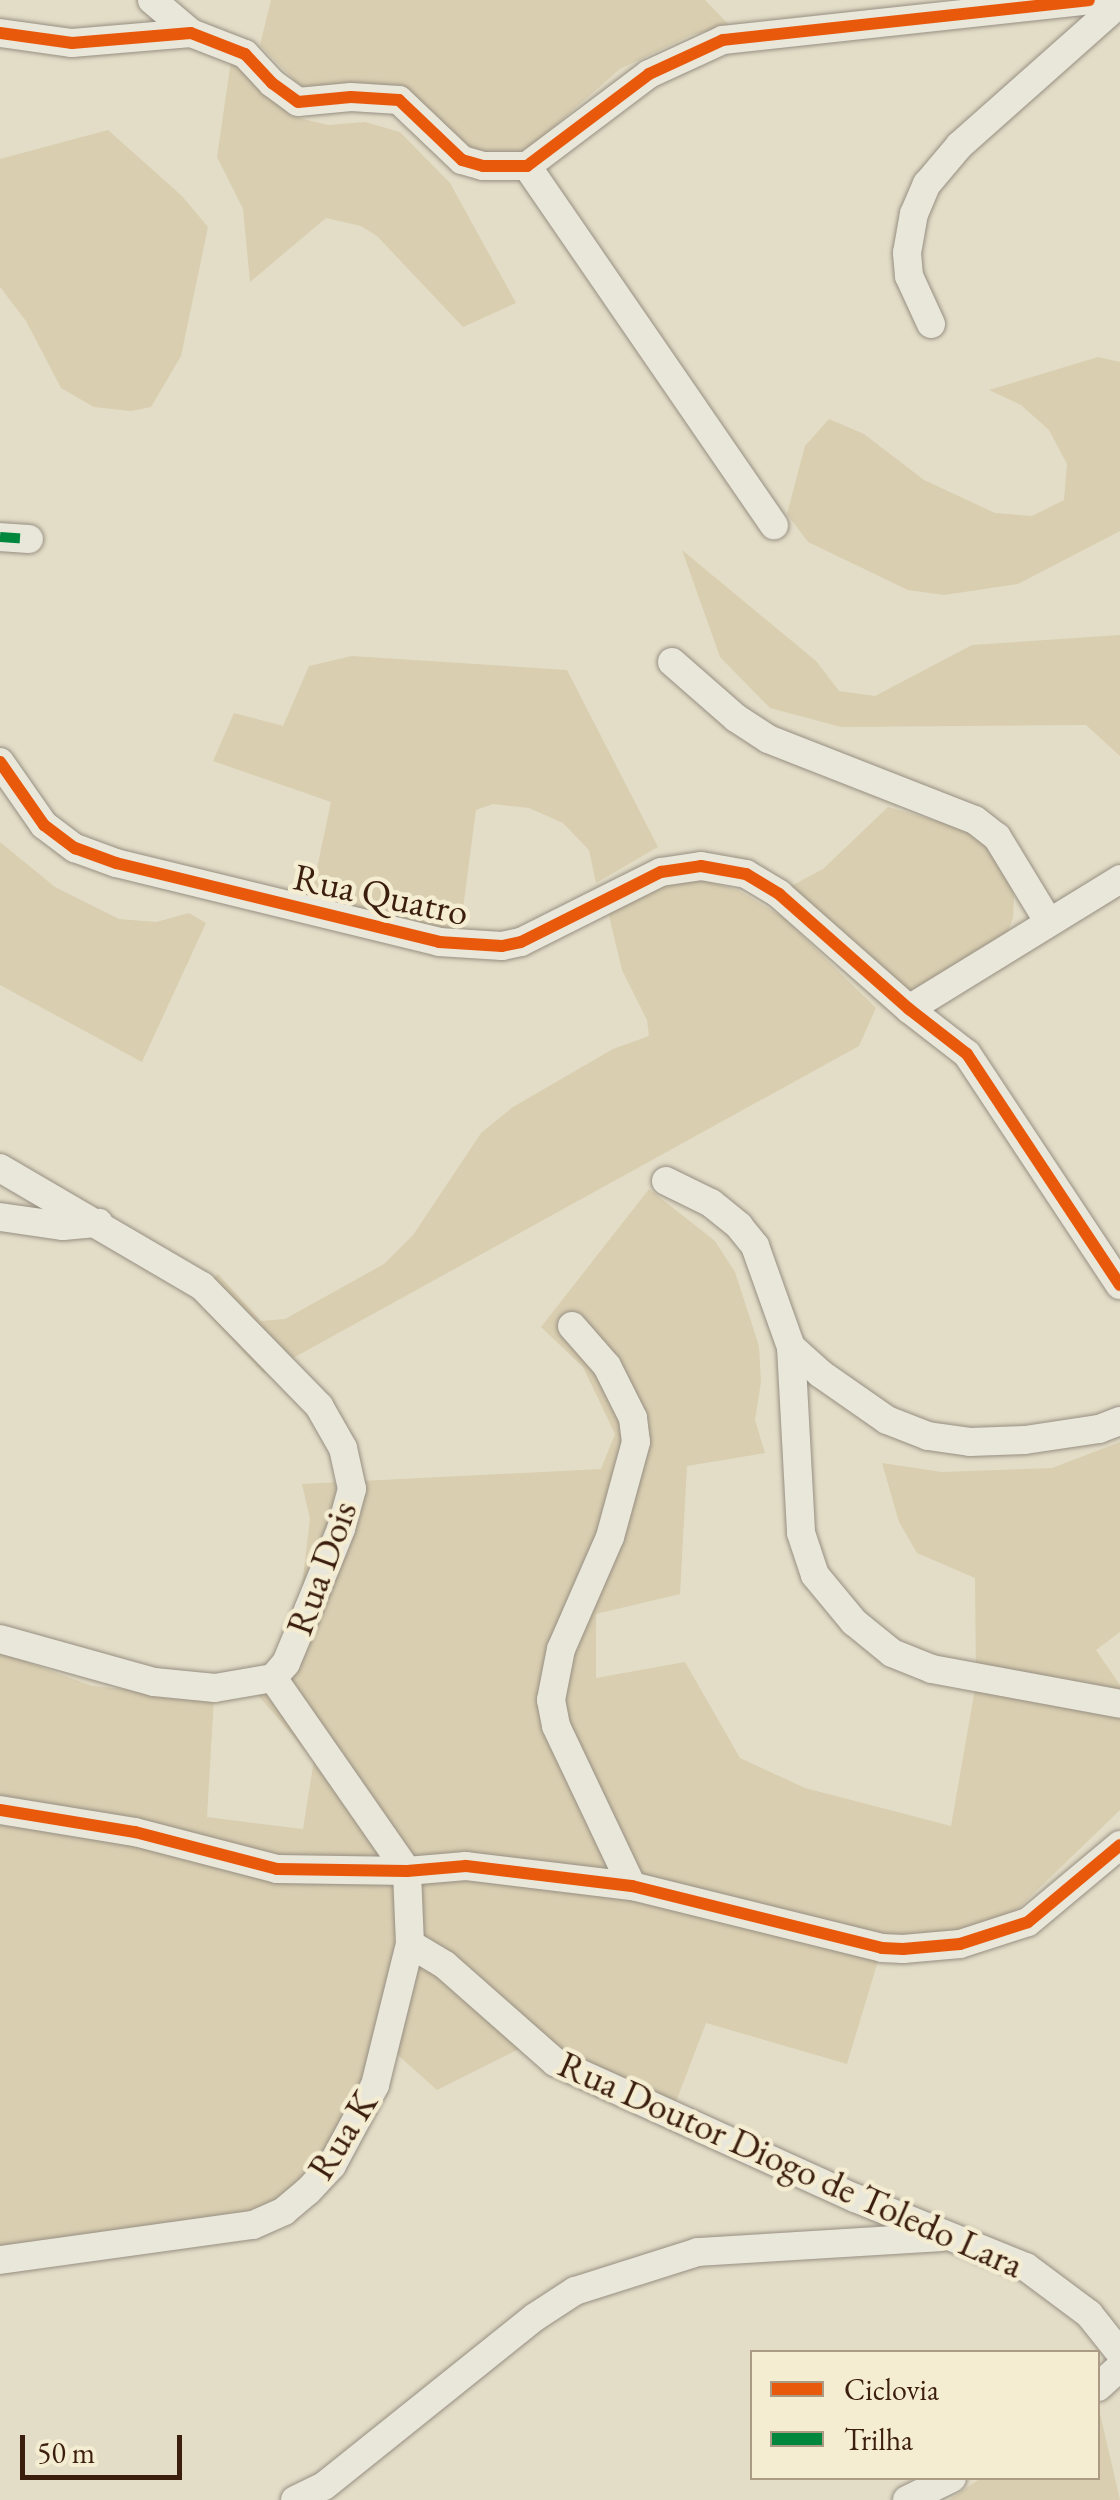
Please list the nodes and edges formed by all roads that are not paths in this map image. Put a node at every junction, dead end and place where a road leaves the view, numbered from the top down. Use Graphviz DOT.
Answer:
graph roads {
  1 [pos="152,0"];
  2 [pos="1089,0"];
  3 [pos="1120,3"];
  4 [pos="0,32"];
  5 [pos="190,33"];
  6 [pos="526,166"];
  7 [pos="932,324"];
  8 [pos="774,526"];
  9 [pos="0,537"];
  10 [pos="29,539"];
  11 [pos="672,662"];
  12 [pos="0,762"];
  13 [pos="1120,879"];
  14 [pos="1048,922"];
  15 [pos="909,1009"];
  16 [pos="0,1168"];
  17 [pos="666,1180"];
  18 [pos="0,1217"];
  19 [pos="100,1223"];
  20 [pos="1120,1285"];
  21 [pos="572,1326"];
  22 [pos="791,1347"];
  23 [pos="1120,1421"];
  24 [pos="0,1638"];
  25 [pos="273,1678"];
  26 [pos="1120,1704"];
  27 [pos="0,1810"];
  28 [pos="1120,1845"];
  29 [pos="407,1872"];
  30 [pos="632,1886"];
  31 [pos="410,1944"];
  32 [pos="956,2236"];
  33 [pos="0,2260"];
  34 [pos="1120,2353"];
  35 [pos="1120,2368"];
  36 [pos="1100,2384"];
  37 [pos="948,2480"];
  38 [pos="294,2500"];
  39 [pos="906,2500"];
  1 -- 5 [label="street"];
  2 -- 6 [label="street"];
  3 -- 7 [label="street"];
  4 -- 5 [label="street"];
  5 -- 6 [label="street"];
  6 -- 8 [label="street"];
  9 -- 10 [label="street"];
  11 -- 14 [label="street"];
  12 -- 15 [label="street, Rua Quatro"];
  13 -- 14 [label="street"];
  14 -- 15 [label="street"];
  15 -- 20 [label="street, Rua Quatro"];
  16 -- 19 [label="street, Rua Dois"];
  17 -- 22 [label="street"];
  18 -- 19 [label="street"];
  19 -- 25 [label="street, Rua Dois"];
  21 -- 30 [label="street"];
  22 -- 23 [label="street"];
  22 -- 26 [label="street"];
  24 -- 25 [label="street, Rua Dois"];
  25 -- 29 [label="street"];
  27 -- 29 [label="street"];
  28 -- 30 [label="street"];
  29 -- 30 [label="street"];
  29 -- 31 [label="street, Rua K"];
  31 -- 32 [label="street, Rua Doutor Diogo de Toledo Lara"];
  31 -- 33 [label="street, Rua K"];
  32 -- 34 [label="street, Rua Doutor Diogo de Toledo Lara"];
  32 -- 38 [label="street"];
  35 -- 36 [label="street"];
  37 -- 39 [label="street"];
}
